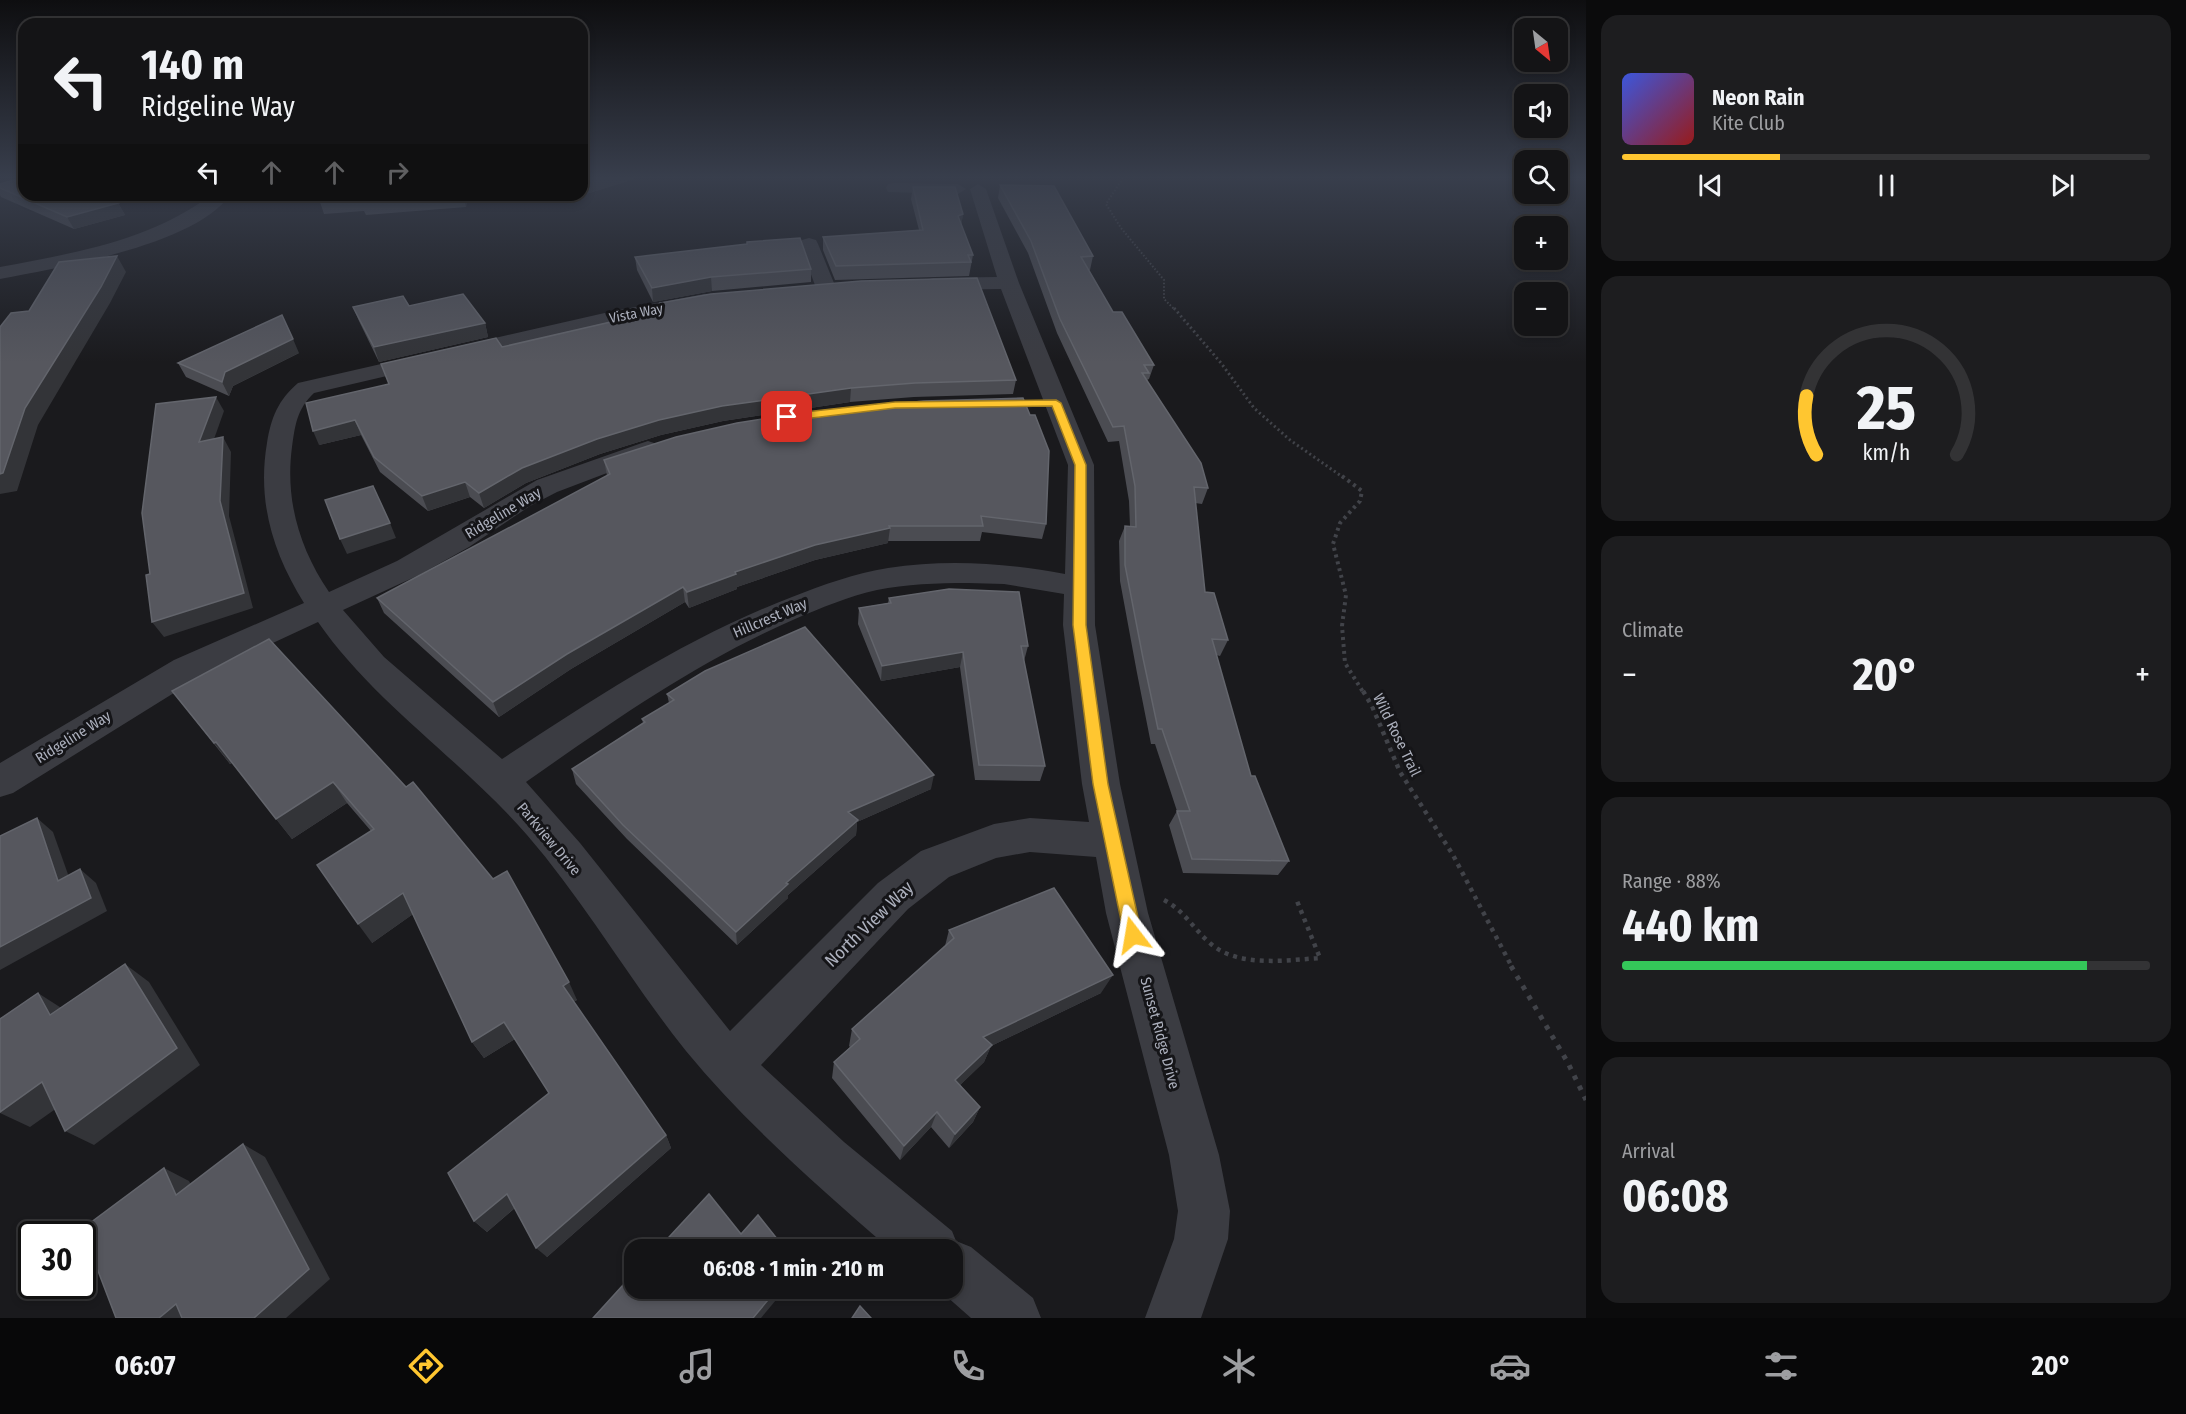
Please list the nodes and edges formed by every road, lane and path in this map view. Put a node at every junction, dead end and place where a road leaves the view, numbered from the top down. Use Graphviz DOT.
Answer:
graph roads {
  1 [pos="137,240"];
  2 [pos="997,240"];
  3 [pos="1131,240"];
  4 [pos="809,244"];
  5 [pos="0,273"];
  6 [pos="1009,283"];
  7 [pos="915,284"];
  8 [pos="849,286"];
  9 [pos="826,288"];
  10 [pos="803,290"];
  11 [pos="722,298"];
  12 [pos="306,388"];
  13 [pos="670,443"];
  14 [pos="1079,586"];
  15 [pos="321,608"];
  16 [pos="499,781"];
  17 [pos="0,782"];
  18 [pos="1112,841"];
  19 [pos="1155,896"];
  20 [pos="1297,901"];
  21 [pos="729,1065"];
  22 [pos="1586,1100"];
  23 [pos="920,1239"];
  24 [pos="963,1275"];
  25 [pos="1013,1318"];
  26 [pos="1173,1318"];
  1 -- 5 [label="street"];
  2 -- 6 [label="street, Sunset Ridge Drive"];
  3 -- 22 [label="path, Wild Rose Trail"];
  4 -- 9 [label="street"];
  6 -- 7 [label="street"];
  6 -- 14 [label="street, Sunset Ridge Drive"];
  8 -- 9 [label="street"];
  9 -- 10 [label="street"];
  11 -- 12 [label="street, Vista Way"];
  12 -- 15 [label="street, Parkview Drive"];
  13 -- 15 [label="street, Ridgeline Way"];
  14 -- 16 [label="street, Hillcrest Way"];
  14 -- 18 [label="street, Sunset Ridge Drive"];
  15 -- 16 [label="street, Parkview Drive"];
  15 -- 17 [label="street, Ridgeline Way"];
  16 -- 21 [label="street, Parkview Drive"];
  18 -- 21 [label="street, North View Way"];
  18 -- 26 [label="street, Sunset Ridge Drive"];
  19 -- 20 [label="path"];
  21 -- 23 [label="street, Parkview Drive"];
  24 -- 25 [label="street"];
}
